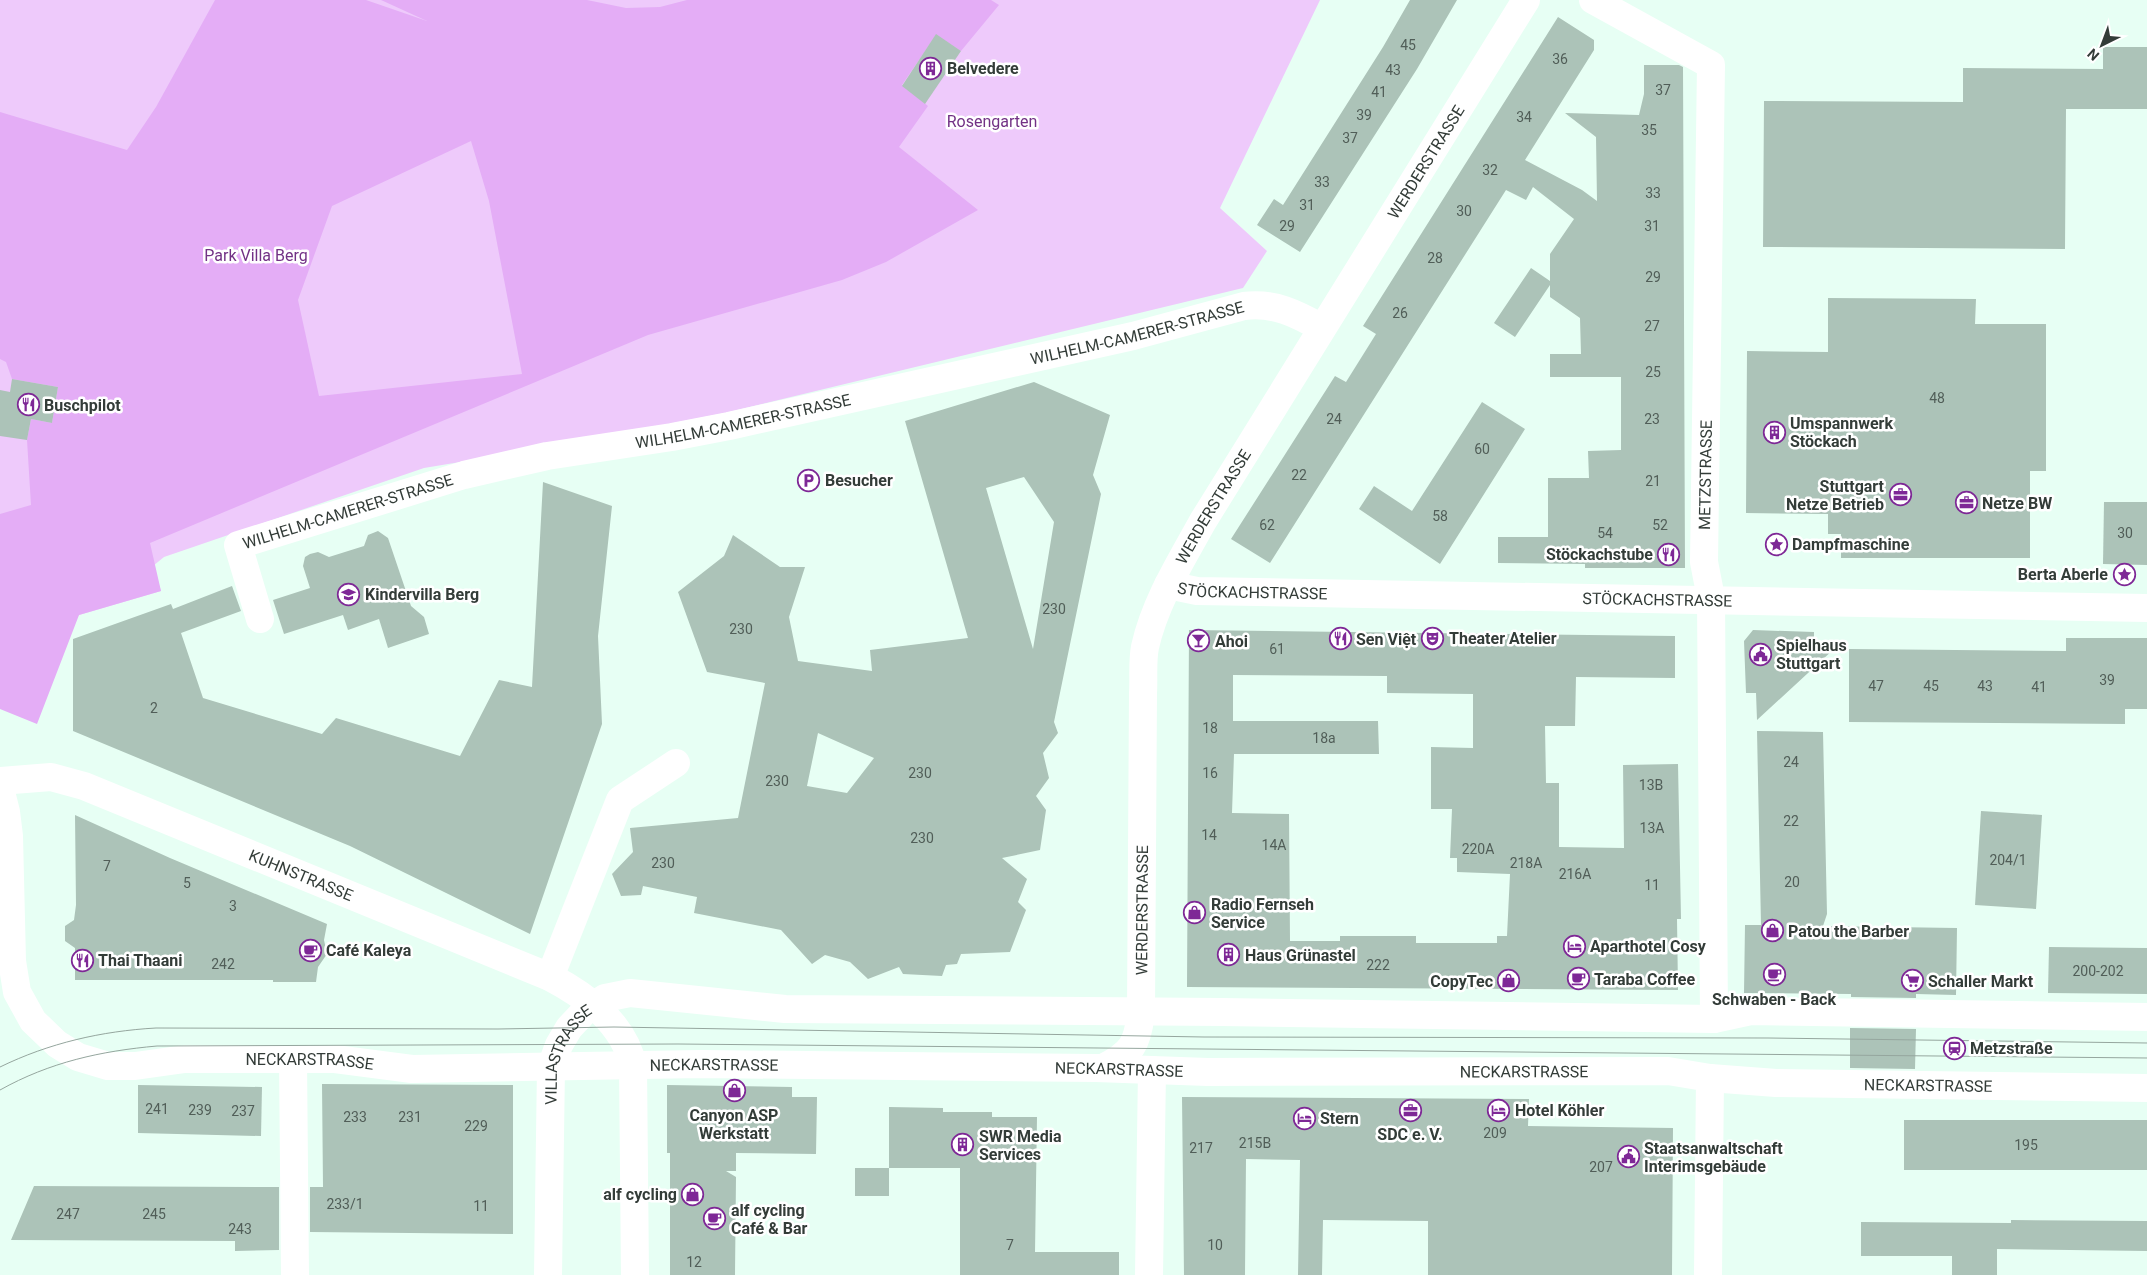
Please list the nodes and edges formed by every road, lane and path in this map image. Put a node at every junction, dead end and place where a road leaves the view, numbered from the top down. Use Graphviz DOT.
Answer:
graph roads {
  1 [pos="1526,0"];
  2 [pos="1593,0"];
  3 [pos="1322,328"];
  4 [pos="1168,585"];
  5 [pos="1711,598"];
  6 [pos="2147,608"];
  7 [pos="260,619"];
  8 [pos="676,763"];
  9 [pos="0,781"];
  10 [pos="0,788"];
  11 [pos="550,977"];
  12 [pos="594,1004"];
  13 [pos="1141,1011"];
  14 [pos="2147,1017"];
  15 [pos="1714,1019"];
  16 [pos="293,1060"];
  17 [pos="633,1066"];
  18 [pos="551,1067"];
  19 [pos="1103,1068"];
  20 [pos="1152,1070"];
  21 [pos="1710,1078"];
  22 [pos="2147,1088"];
  23 [pos="295,1275"];
  24 [pos="548,1275"];
  25 [pos="635,1275"];
  26 [pos="1149,1275"];
  27 [pos="1708,1275"];
  1 -- 3 [label="street, WERDERSTRASSE"];
  2 -- 5 [label="street, METZSTRASSE"];
  3 -- 4 [label="street, WERDERSTRASSE"];
  3 -- 7 [label="street, WILHELM-CAMERER-STRASSE"];
  4 -- 5 [label="street, STÖCKACHSTRASSE"];
  4 -- 13 [label="street, WERDERSTRASSE"];
  5 -- 6 [label="street, STÖCKACHSTRASSE"];
  5 -- 15 [label="street, METZSTRASSE"];
  8 -- 11 [label="street"];
  9 -- 11 [label="street, KUHNSTRASSE"];
  10 -- 16 [label="street, NECKARSTRASSE"];
  11 -- 12 [label="street, KUHNSTRASSE"];
  12 -- 13 [label="street"];
  12 -- 17 [label="street, VILLASTRASSE"];
  12 -- 18 [label="street, VILLASTRASSE"];
  13 -- 15 [label="street"];
  13 -- 19 [label="street, WERDERSTRASSE"];
  14 -- 15 [label="street"];
  16 -- 18 [label="street, NECKARSTRASSE"];
  16 -- 23 [label="street"];
  17 -- 18 [label="street, NECKARSTRASSE"];
  17 -- 19 [label="street, NECKARSTRASSE"];
  17 -- 25 [label="street, VILLASTRASSE"];
  18 -- 24 [label="street, VILLASTRASSE"];
  19 -- 20 [label="street, NECKARSTRASSE"];
  20 -- 21 [label="street, NECKARSTRASSE"];
  20 -- 26 [label="street"];
  21 -- 22 [label="street, NECKARSTRASSE"];
  21 -- 27 [label="street"];
}
